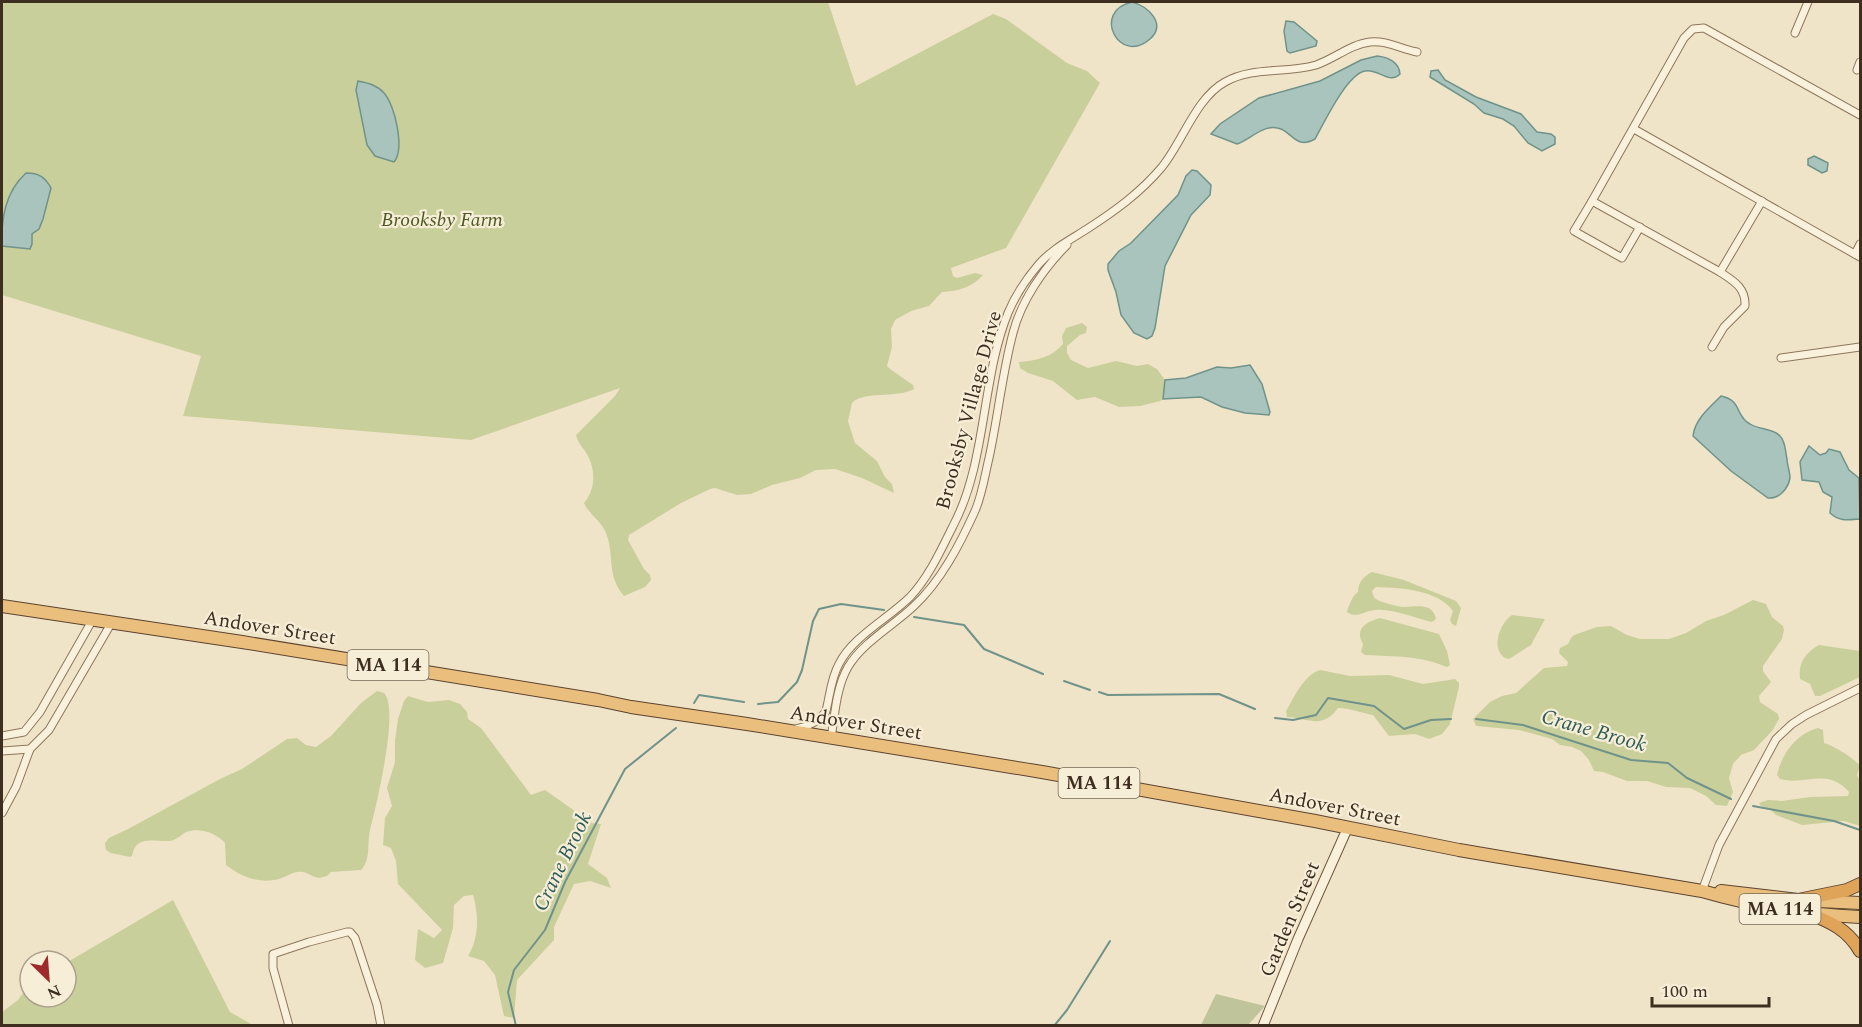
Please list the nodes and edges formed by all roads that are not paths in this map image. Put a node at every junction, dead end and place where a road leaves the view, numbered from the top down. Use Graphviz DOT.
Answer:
graph roads {
  1 [pos="1808,2"];
  2 [pos="1795,33"];
  3 [pos="1417,52"];
  4 [pos="1860,62"];
  5 [pos="1857,70"];
  6 [pos="1860,115"];
  7 [pos="1634,129"];
  8 [pos="1592,201"];
  9 [pos="1762,201"];
  10 [pos="1640,228"];
  11 [pos="1078,235"];
  12 [pos="1860,244"];
  13 [pos="1858,255"];
  14 [pos="1720,272"];
  15 [pos="1712,346"];
  16 [pos="1860,347"];
  17 [pos="1781,358"];
  18 [pos="2,606"];
  19 [pos="93,619"];
  20 [pos="112,622"];
  21 [pos="1860,688"];
  22 [pos="789,731"];
  23 [pos="2,736"];
  24 [pos="831,738"];
  25 [pos="30,748"];
  26 [pos="2,751"];
  27 [pos="2,813"];
  28 [pos="1348,827"];
  29 [pos="1860,884"];
  30 [pos="1702,891"];
  31 [pos="1798,900"];
  32 [pos="1860,903"];
  33 [pos="1808,913"];
  34 [pos="1860,917"];
  35 [pos="1860,951"];
  36 [pos="289,1026"];
  37 [pos="381,1026"];
  38 [pos="1263,1026"];
  1 -- 2 [label="street"];
  3 -- 11 [label="street, Brooksby Village Drive"];
  4 -- 5 [label="street"];
  6 -- 7 [label="street"];
  7 -- 8 [label="street"];
  7 -- 9 [label="street"];
  8 -- 10 [label="street"];
  8 -- 10 [label="street"];
  9 -- 13 [label="street"];
  9 -- 14 [label="street"];
  10 -- 14 [label="street"];
  11 -- 22 [label="street, Brooksby Village Drive"];
  11 -- 24 [label="street, Brooksby Village Drive"];
  12 -- 13 [label="street"];
  14 -- 15 [label="street"];
  16 -- 17 [label="street"];
  18 -- 19 [label="highway, Andover Street / MA 114"];
  19 -- 20 [label="highway, Andover Street / MA 114"];
  19 -- 23 [label="street"];
  20 -- 22 [label="highway, Andover Street / MA 114"];
  20 -- 25 [label="street"];
  21 -- 30 [label="street"];
  22 -- 24 [label="highway, Andover Street / MA 114"];
  24 -- 28 [label="highway, Andover Street / MA 114"];
  25 -- 26 [label="street"];
  25 -- 27 [label="street"];
  28 -- 30 [label="highway, Andover Street / MA 114"];
  28 -- 38 [label="main road, Garden Street"];
  29 -- 31 [label="highway"];
  30 -- 31 [label="highway, Andover Street / MA 114"];
  30 -- 33 [label="highway, Andover Street / MA 114"];
  31 -- 32 [label="highway, Andover Street / MA 114"];
  33 -- 34 [label="highway, Andover Street / MA 114"];
  33 -- 35 [label="highway"];
  36 -- 37 [label="street"];
}
